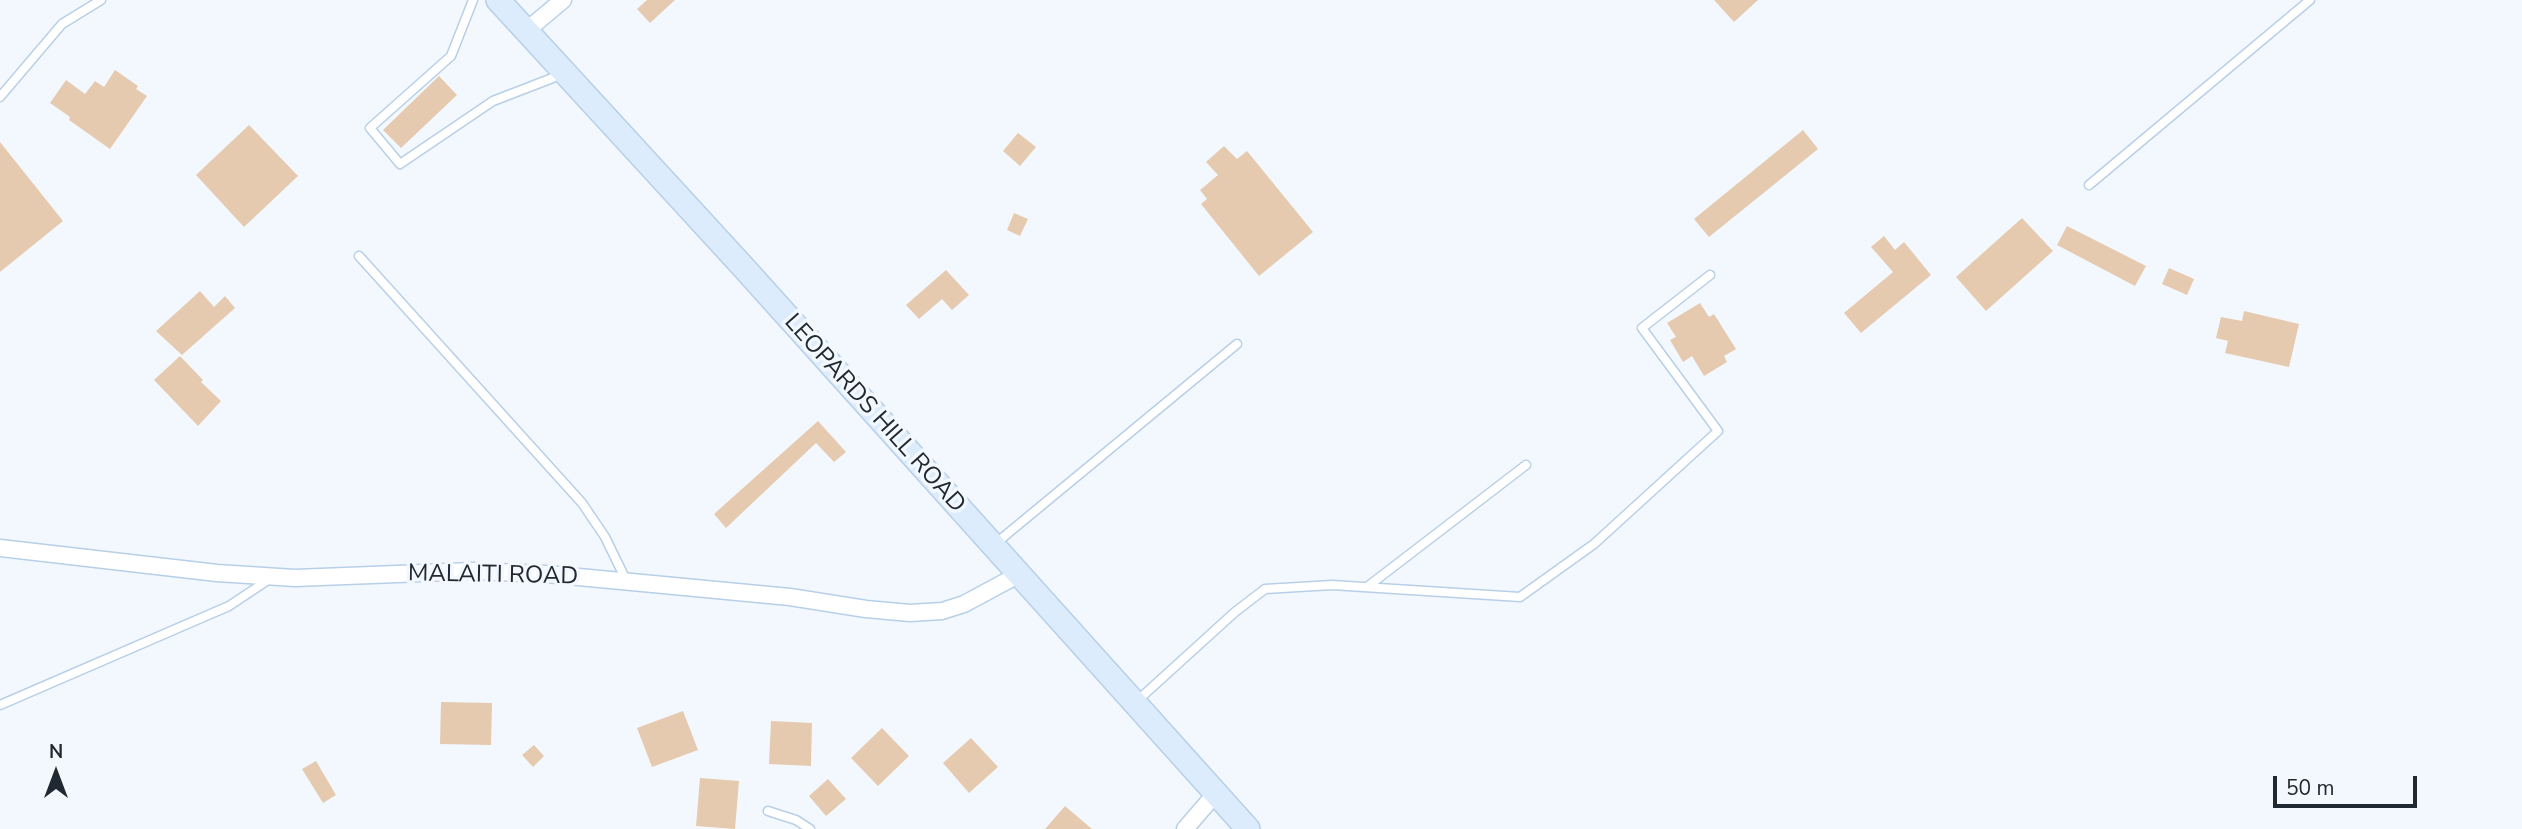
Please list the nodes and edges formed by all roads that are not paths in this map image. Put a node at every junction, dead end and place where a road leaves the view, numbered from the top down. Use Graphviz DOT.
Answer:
graph roads {
  1 [pos="101,0"];
  2 [pos="472,0"];
  3 [pos="498,0"];
  4 [pos="563,0"];
  5 [pos="2310,0"];
  6 [pos="526,31"];
  7 [pos="565,73"];
  8 [pos="0,97"];
  9 [pos="2089,185"];
  10 [pos="359,256"];
  11 [pos="1710,275"];
  12 [pos="1237,344"];
  13 [pos="1526,465"];
  14 [pos="993,546"];
  15 [pos="0,548"];
  16 [pos="1018,575"];
  17 [pos="274,576"];
  18 [pos="627,582"];
  19 [pos="1367,587"];
  20 [pos="1135,703"];
  21 [pos="0,705"];
  22 [pos="1216,793"];
  23 [pos="768,811"];
  24 [pos="810,829"];
  25 [pos="1185,829"];
  26 [pos="1248,829"];
  1 -- 8 [label="lane"];
  2 -- 7 [label="lane"];
  3 -- 6 [label="main road, LEOPARDS HILL ROAD"];
  4 -- 6 [label="street"];
  5 -- 9 [label="lane"];
  6 -- 7 [label="main road, LEOPARDS HILL ROAD"];
  7 -- 14 [label="main road, LEOPARDS HILL ROAD"];
  10 -- 18 [label="lane"];
  11 -- 19 [label="lane"];
  12 -- 14 [label="lane"];
  13 -- 19 [label="lane"];
  14 -- 16 [label="main road, LEOPARDS HILL ROAD"];
  15 -- 17 [label="street, MALAITI ROAD"];
  16 -- 18 [label="street, MALAITI ROAD"];
  16 -- 20 [label="main road, LEOPARDS HILL ROAD"];
  17 -- 18 [label="street, MALAITI ROAD"];
  17 -- 21 [label="lane"];
  19 -- 20 [label="lane"];
  20 -- 22 [label="main road, LEOPARDS HILL ROAD"];
  22 -- 25 [label="street"];
  22 -- 26 [label="main road, LEOPARDS HILL ROAD"];
  23 -- 24 [label="lane"];
}
